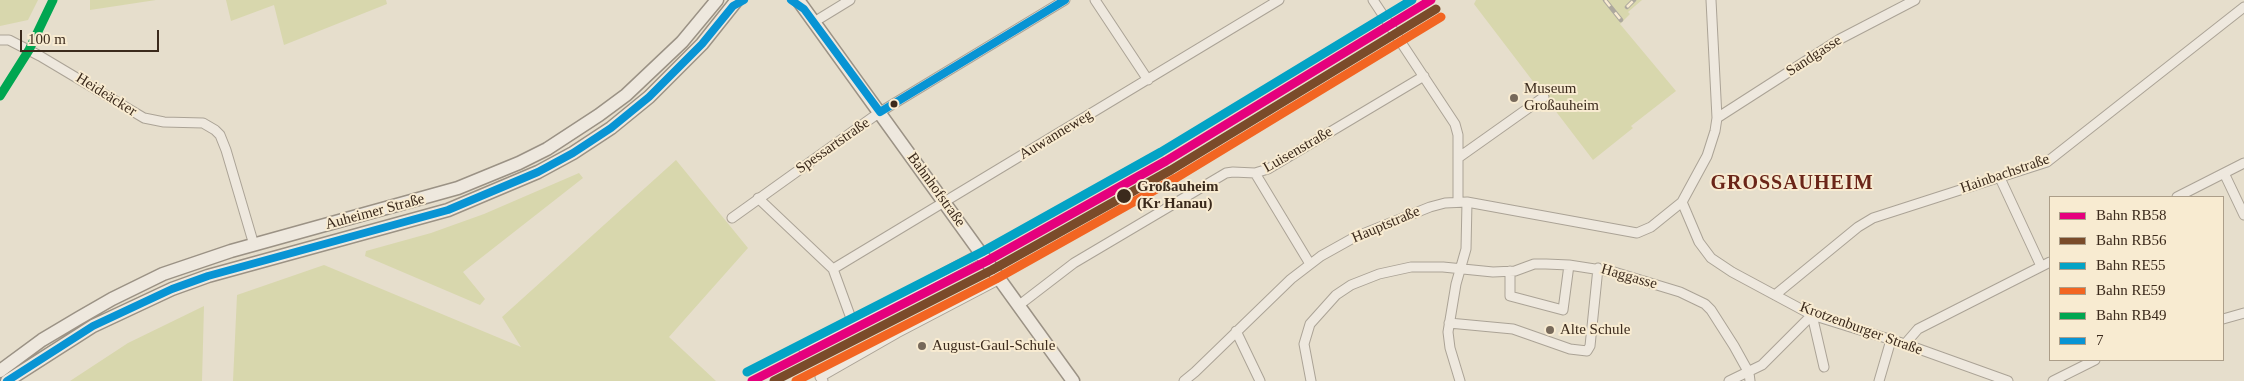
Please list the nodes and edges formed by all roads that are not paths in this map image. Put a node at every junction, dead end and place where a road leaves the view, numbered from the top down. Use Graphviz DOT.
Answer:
graph roads {
  1 [pos="717,0"];
  2 [pos="791,0"];
  3 [pos="850,0"];
  4 [pos="1065,0"];
  5 [pos="1094,0"];
  6 [pos="1279,0"];
  7 [pos="1374,0"];
  8 [pos="1711,0"];
  9 [pos="1915,0"];
  10 [pos="738,2"];
  11 [pos="801,4"];
  12 [pos="1899,4"];
  13 [pos="2244,7"];
  14 [pos="814,22"];
  15 [pos="0,40"];
  16 [pos="1424,76"];
  17 [pos="1148,80"];
  18 [pos="1544,97"];
  19 [pos="880,112"];
  20 [pos="1717,118"];
  21 [pos="1458,158"];
  22 [pos="2244,163"];
  23 [pos="1255,173"];
  24 [pos="2224,173"];
  25 [pos="2000,178"];
  26 [pos="2179,196"];
  27 [pos="758,198"];
  28 [pos="944,201"];
  29 [pos="1463,202"];
  30 [pos="1682,202"];
  31 [pos="2244,215"];
  32 [pos="732,218"];
  33 [pos="254,245"];
  34 [pos="981,253"];
  35 [pos="2049,262"];
  36 [pos="1310,264"];
  37 [pos="1569,265"];
  38 [pos="2041,266"];
  39 [pos="1598,268"];
  40 [pos="833,269"];
  41 [pos="1460,269"];
  42 [pos="1510,271"];
  43 [pos="1000,280"];
  44 [pos="1775,295"];
  45 [pos="1018,306"];
  46 [pos="2244,313"];
  47 [pos="1812,315"];
  48 [pos="2224,319"];
  49 [pos="852,321"];
  50 [pos="1450,323"];
  51 [pos="1236,331"];
  52 [pos="1891,340"];
  53 [pos="1904,344"];
  54 [pos="803,348"];
  55 [pos="2092,361"];
  56 [pos="1824,367"];
  57 [pos="0,371"];
  58 [pos="1749,377"];
  59 [pos="7,381"];
  60 [pos="823,381"];
  61 [pos="1073,381"];
  62 [pos="1184,381"];
  63 [pos="1260,381"];
  64 [pos="1310,381"];
  65 [pos="1460,381"];
  66 [pos="1729,381"];
  67 [pos="1879,381"];
  68 [pos="2008,381"];
  69 [pos="2052,381"];
  1 -- 33 [label="main road, Auheimer Straße"];
  2 -- 11 [label="main road"];
  3 -- 14 [label="street"];
  4 -- 19 [label="street, Spessartstraße"];
  5 -- 17 [label="street"];
  6 -- 17 [label="street, Auwanneweg"];
  7 -- 16 [label="street"];
  8 -- 20 [label="street"];
  9 -- 12 [label="street, Sandgasse"];
  10 -- 59 [label="main road, Auheimer Straße"];
  11 -- 14 [label="main road, Bahnhofstraße"];
  12 -- 20 [label="street, Sandgasse"];
  13 -- 25 [label="street, Hainbachstraße"];
  14 -- 19 [label="main road, Bahnhofstraße"];
  15 -- 33 [label="street, Heideäcker"];
  16 -- 21 [label="street"];
  16 -- 23 [label="street, Luisenstraße"];
  17 -- 28 [label="street, Auwanneweg"];
  18 -- 21 [label="street"];
  19 -- 27 [label="street, Spessartstraße"];
  19 -- 28 [label="main road, Bahnhofstraße"];
  20 -- 30 [label="street"];
  21 -- 29 [label="street"];
  22 -- 24 [label="street"];
  23 -- 36 [label="street"];
  23 -- 45 [label="street, Luisenstraße"];
  24 -- 26 [label="street"];
  24 -- 31 [label="street"];
  25 -- 38 [label="street"];
  25 -- 44 [label="street, Hainbachstraße"];
  27 -- 32 [label="street, Spessartstraße"];
  27 -- 40 [label="street"];
  28 -- 34 [label="main road, Bahnhofstraße"];
  28 -- 40 [label="street, Auwanneweg"];
  29 -- 30 [label="street, Hauptstraße"];
  29 -- 36 [label="street, Hauptstraße"];
  29 -- 41 [label="street"];
  30 -- 44 [label="street, Krotzenburger Straße"];
  33 -- 57 [label="main road, Auheimer Straße"];
  34 -- 43 [label="main road, Bahnhofstraße"];
  34 -- 49 [label="street"];
  35 -- 38 [label="street"];
  36 -- 51 [label="street, Hauptstraße"];
  37 -- 39 [label="street, Haggasse"];
  37 -- 42 [label="street, Haggasse"];
  37 -- 42 [label="street"];
  38 -- 53 [label="street"];
  39 -- 50 [label="street"];
  39 -- 58 [label="street, Haggasse"];
  40 -- 49 [label="street"];
  41 -- 42 [label="street, Haggasse"];
  41 -- 50 [label="street"];
  41 -- 64 [label="street, Haggasse"];
  43 -- 45 [label="main road, Bahnhofstraße"];
  43 -- 60 [label="street"];
  44 -- 47 [label="street, Krotzenburger Straße"];
  45 -- 61 [label="main road, Bahnhofstraße"];
  46 -- 48 [label="street"];
  47 -- 52 [label="street, Krotzenburger Straße"];
  47 -- 56 [label="street"];
  47 -- 58 [label="street"];
  49 -- 54 [label="street"];
  50 -- 65 [label="street"];
  51 -- 62 [label="street, Hauptstraße"];
  51 -- 63 [label="street"];
  52 -- 53 [label="street, Krotzenburger Straße"];
  52 -- 67 [label="street"];
  53 -- 68 [label="street, Krotzenburger Straße"];
  55 -- 69 [label="street"];
  58 -- 66 [label="street"];
}
